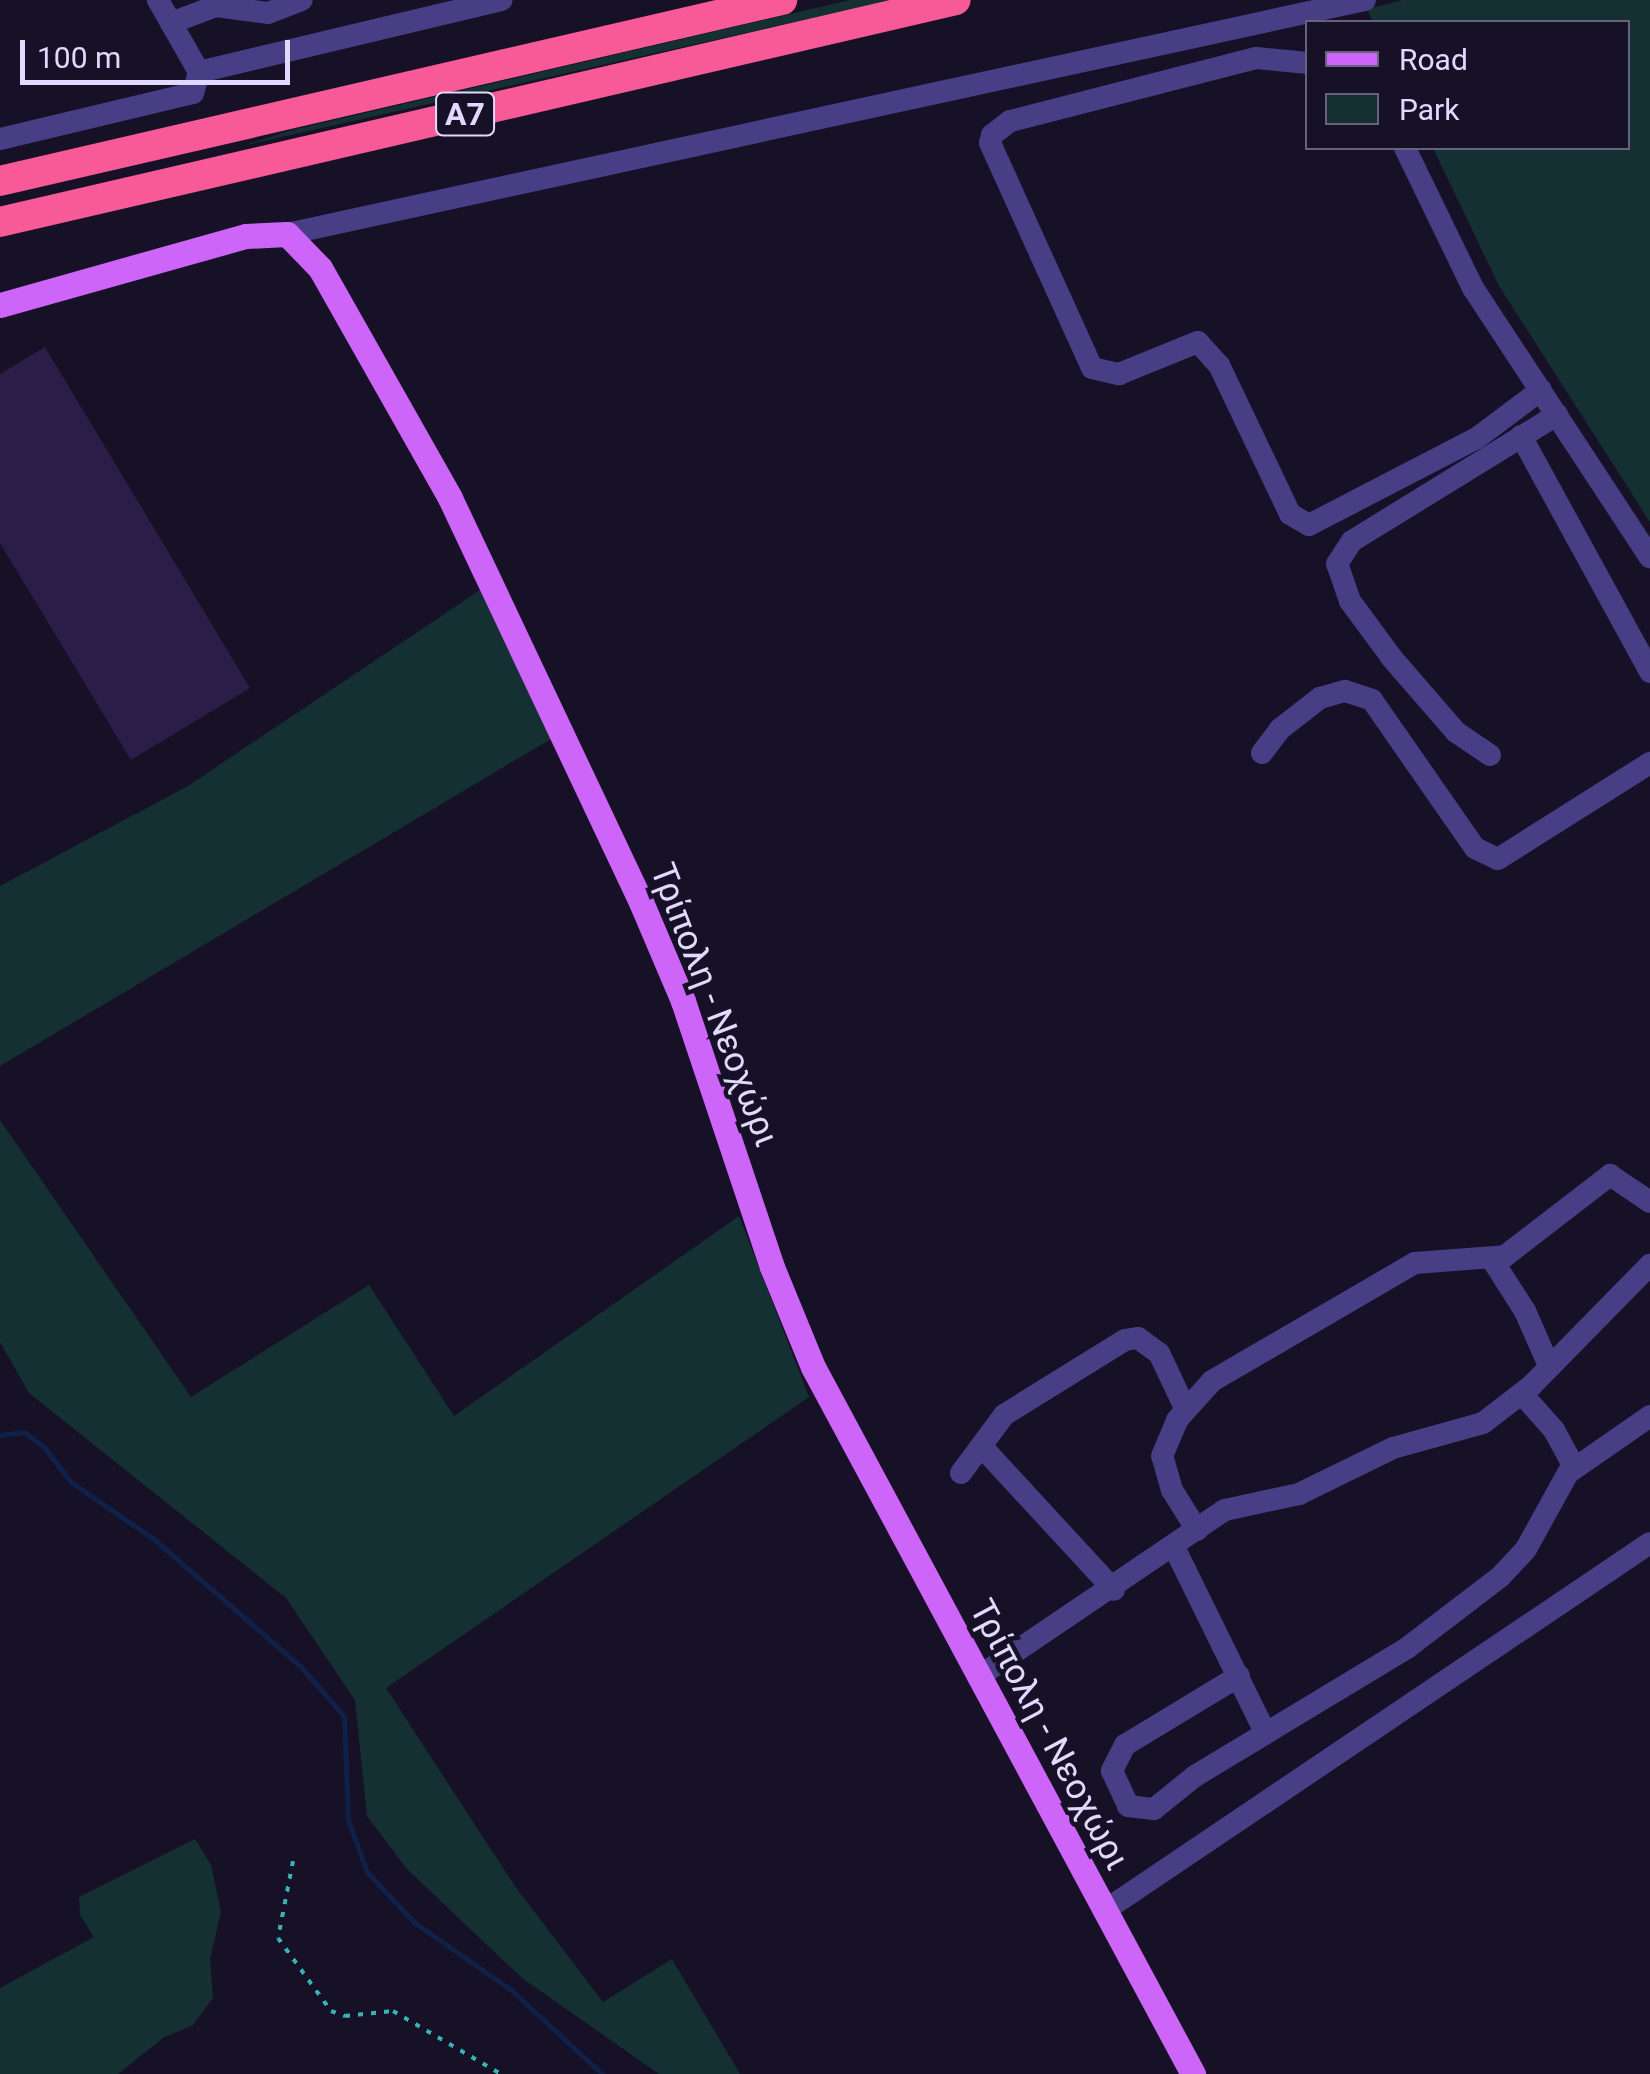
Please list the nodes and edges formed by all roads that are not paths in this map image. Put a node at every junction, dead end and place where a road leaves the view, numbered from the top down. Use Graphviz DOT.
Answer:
graph roads {
  1 [pos="158,0"];
  2 [pos="302,0"];
  3 [pos="502,0"];
  4 [pos="782,0"];
  5 [pos="956,0"];
  6 [pos="1362,0"];
  7 [pos="226,3"];
  8 [pos="171,23"];
  9 [pos="1172,42"];
  10 [pos="1305,63"];
  11 [pos="199,72"];
  12 [pos="1186,78"];
  13 [pos="0,139"];
  14 [pos="1407,150"];
  15 [pos="0,181"];
  16 [pos="0,222"];
  17 [pos="286,234"];
  18 [pos="0,305"];
  19 [pos="1540,390"];
  20 [pos="1557,415"];
  21 [pos="1521,436"];
  22 [pos="1650,557"];
  23 [pos="1650,672"];
  24 [pos="1262,753"];
  25 [pos="1490,755"];
  26 [pos="1650,762"];
  27 [pos="1650,1202"];
  28 [pos="1493,1261"];
  29 [pos="1650,1266"];
  30 [pos="1549,1366"];
  31 [pos="1522,1394"];
  32 [pos="1185,1408"];
  33 [pos="1650,1416"];
  34 [pos="983,1448"];
  35 [pos="1574,1468"];
  36 [pos="961,1473"];
  37 [pos="1198,1530"];
  38 [pos="1174,1547"];
  39 [pos="1647,1555"];
  40 [pos="1114,1590"];
  41 [pos="1239,1676"];
  42 [pos="978,1677"];
  43 [pos="1265,1732"];
  44 [pos="1104,1910"];
  45 [pos="1194,2074"];
  1 -- 8 [label="street"];
  2 -- 7 [label="street"];
  3 -- 11 [label="street"];
  4 -- 15 [label="highway, Α7"];
  5 -- 16 [label="highway, Α7"];
  6 -- 9 [label="street"];
  7 -- 8 [label="street"];
  8 -- 11 [label="street"];
  9 -- 12 [label="street"];
  9 -- 17 [label="street"];
  10 -- 12 [label="street"];
  11 -- 13 [label="street"];
  12 -- 19 [label="street"];
  14 -- 19 [label="street"];
  17 -- 18 [label="main road"];
  17 -- 42 [label="main road, Τρίπολη - Νεοχώρι"];
  19 -- 20 [label="street"];
  20 -- 21 [label="street"];
  20 -- 22 [label="street"];
  21 -- 23 [label="street"];
  21 -- 25 [label="street"];
  24 -- 26 [label="street"];
  27 -- 28 [label="street"];
  28 -- 30 [label="street"];
  28 -- 32 [label="street"];
  29 -- 30 [label="street"];
  30 -- 31 [label="street"];
  31 -- 35 [label="street"];
  31 -- 37 [label="street"];
  32 -- 34 [label="street"];
  32 -- 37 [label="street"];
  33 -- 35 [label="street"];
  34 -- 36 [label="street"];
  34 -- 40 [label="street"];
  35 -- 43 [label="street"];
  37 -- 38 [label="street"];
  38 -- 40 [label="street"];
  38 -- 41 [label="street"];
  39 -- 44 [label="street"];
  40 -- 42 [label="street"];
  41 -- 43 [label="street"];
  41 -- 43 [label="street"];
  42 -- 44 [label="main road, Τρίπολη - Νεοχώρι"];
  44 -- 45 [label="main road, Τρίπολη - Νεοχώρι"];
}
